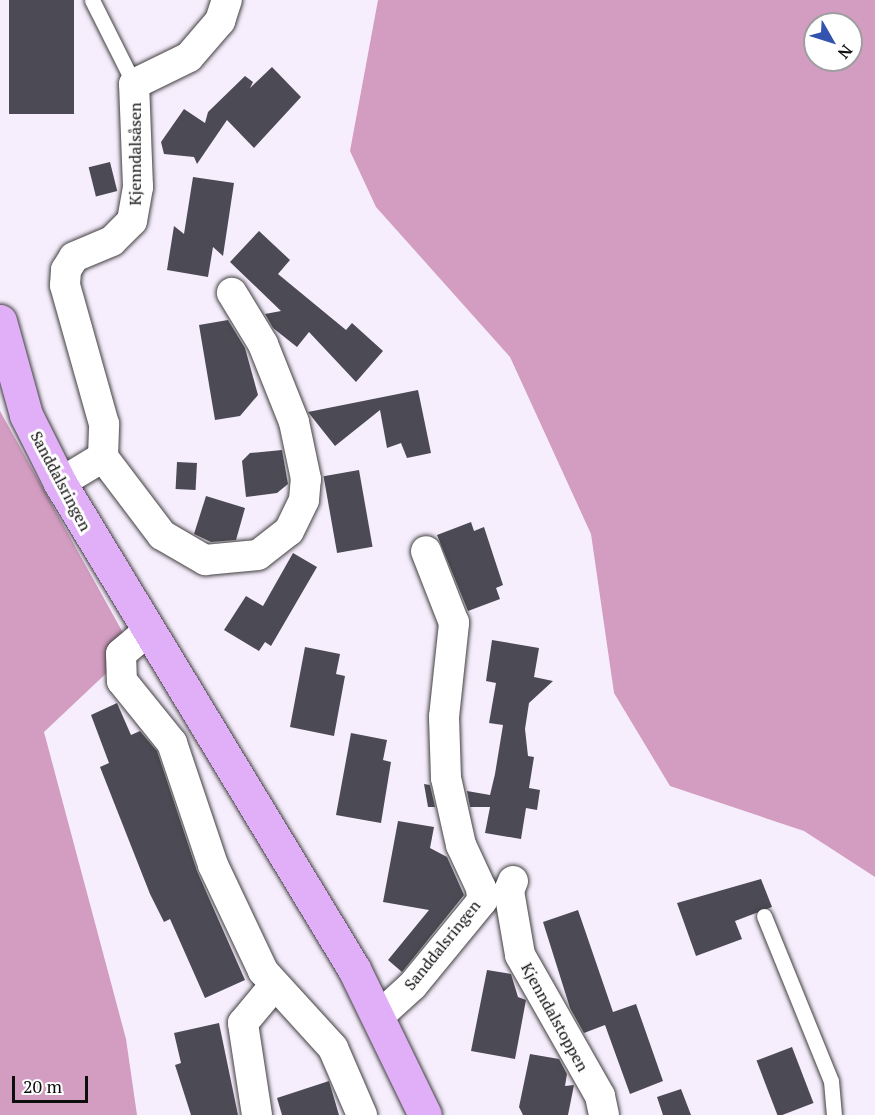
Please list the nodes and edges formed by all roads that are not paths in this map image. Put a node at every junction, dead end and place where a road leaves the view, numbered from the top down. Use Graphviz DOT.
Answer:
graph roads {
  1 [pos="92,0"];
  2 [pos="227,0"];
  3 [pos="134,84"];
  4 [pos="232,293"];
  5 [pos="0,321"];
  6 [pos="103,457"];
  7 [pos="60,483"];
  8 [pos="426,551"];
  9 [pos="148,631"];
  10 [pos="513,881"];
  11 [pos="764,916"];
  12 [pos="273,987"];
  13 [pos="378,1017"];
  14 [pos="257,1115"];
  15 [pos="362,1115"];
  16 [pos="425,1115"];
  17 [pos="604,1115"];
  18 [pos="834,1115"];
  1 -- 3 [label="lane"];
  2 -- 3 [label="street, Kjenndalsåsen"];
  3 -- 6 [label="street, Kjenndalsåsen"];
  4 -- 6 [label="street"];
  5 -- 7 [label="main road, Sanddalsringen"];
  6 -- 7 [label="street"];
  7 -- 9 [label="main road, Sanddalsringen"];
  8 -- 13 [label="street, Sanddalsringen"];
  9 -- 12 [label="street"];
  9 -- 13 [label="main road, Sanddalsringen"];
  10 -- 17 [label="street, Kjenndalstoppen"];
  11 -- 18 [label="lane"];
  12 -- 14 [label="street"];
  12 -- 15 [label="street"];
  13 -- 16 [label="main road, Sanddalsringen"];
}
